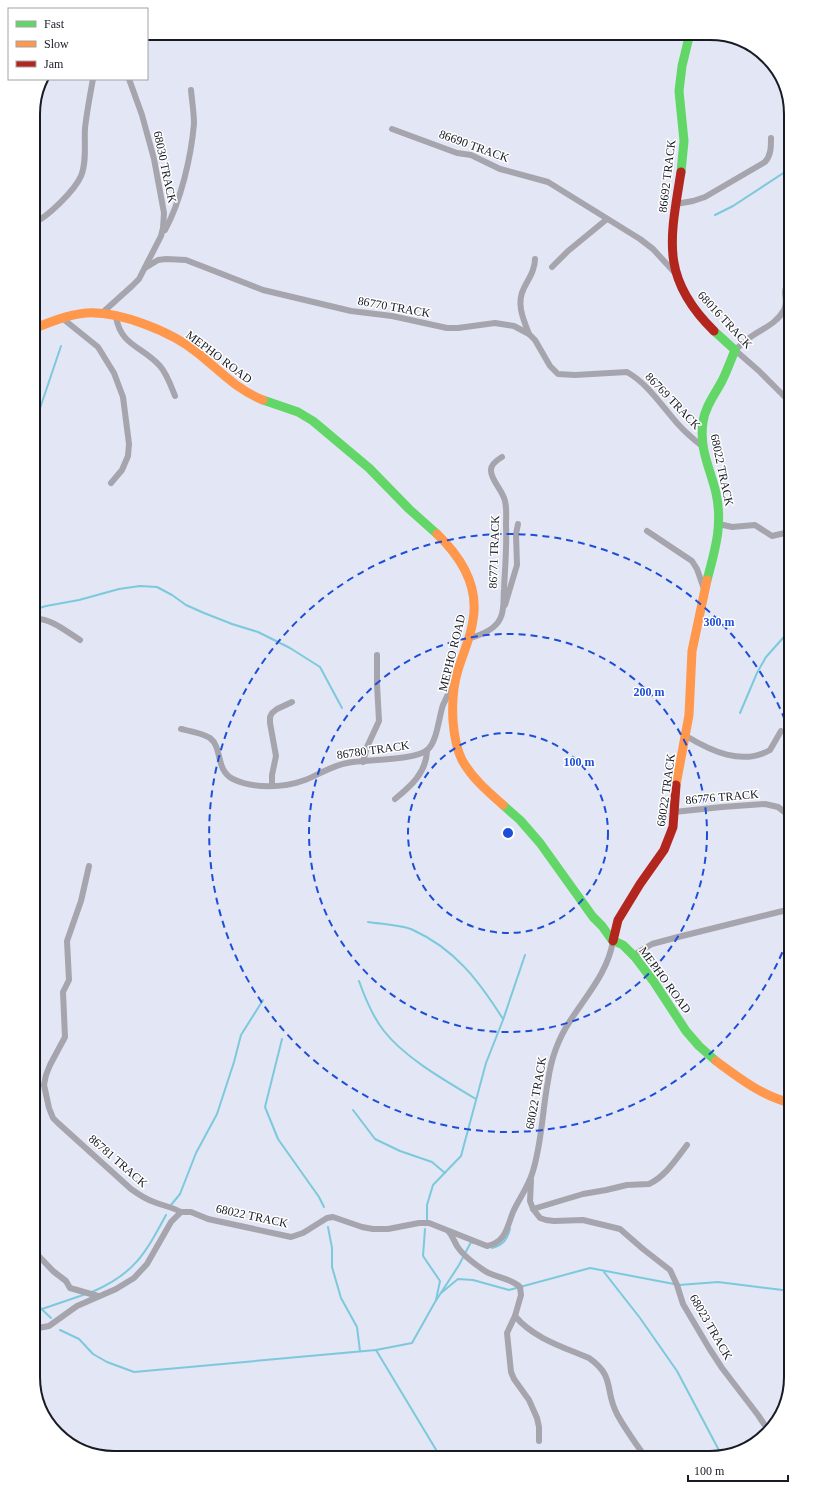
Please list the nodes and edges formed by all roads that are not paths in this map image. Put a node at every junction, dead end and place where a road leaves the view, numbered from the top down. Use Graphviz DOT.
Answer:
graph roads {
  1 [pos="688,40"];
  2 [pos="93,80"];
  3 [pos="129,80"];
  4 [pos="191,90"];
  5 [pos="392,129"];
  6 [pos="771,138"];
  7 [pos="548,182"];
  8 [pos="676,204"];
  9 [pos="607,219"];
  10 [pos="40,220"];
  11 [pos="161,236"];
  12 [pos="535,259"];
  13 [pos="552,267"];
  14 [pos="145,268"];
  15 [pos="676,274"];
  16 [pos="784,308"];
  17 [pos="102,313"];
  18 [pos="116,317"];
  19 [pos="62,318"];
  20 [pos="40,326"];
  21 [pos="529,334"];
  22 [pos="735,350"];
  23 [pos="626,372"];
  24 [pos="175,396"];
  25 [pos="784,396"];
  26 [pos="702,446"];
  27 [pos="502,457"];
  28 [pos="111,483"];
  29 [pos="518,524"];
  30 [pos="719,524"];
  31 [pos="647,531"];
  32 [pos="784,533"];
  33 [pos="704,591"];
  34 [pos="503,613"];
  35 [pos="40,620"];
  36 [pos="470,638"];
  37 [pos="80,640"];
  38 [pos="377,655"];
  39 [pos="456,681"];
  40 [pos="292,702"];
  41 [pos="181,729"];
  42 [pos="782,731"];
  43 [pos="686,736"];
  44 [pos="427,751"];
  45 [pos="363,762"];
  46 [pos="272,785"];
  47 [pos="395,799"];
  48 [pos="674,812"];
  49 [pos="784,812"];
  50 [pos="89,866"];
  51 [pos="784,912"];
  52 [pos="613,941"];
  53 [pos="632,956"];
  54 [pos="784,1102"];
  55 [pos="687,1145"];
  56 [pos="531,1176"];
  57 [pos="532,1209"];
  58 [pos="181,1212"];
  59 [pos="448,1231"];
  60 [pos="40,1257"];
  61 [pos="99,1296"];
  62 [pos="515,1316"];
  63 [pos="40,1328"];
  64 [pos="766,1426"];
  65 [pos="539,1441"];
  66 [pos="641,1451"];
  1 -- 8 [label="street, 86692 TRACK"];
  2 -- 10 [label="street"];
  3 -- 11 [label="street, 68030 TRACK"];
  4 -- 11 [label="street"];
  5 -- 7 [label="street, 86690 TRACK"];
  6 -- 8 [label="street"];
  7 -- 9 [label="street, 68016 TRACK"];
  8 -- 15 [label="street, 86692 TRACK"];
  9 -- 13 [label="street"];
  9 -- 15 [label="street, 68016 TRACK"];
  11 -- 14 [label="street, 68030 TRACK"];
  12 -- 21 [label="street"];
  14 -- 17 [label="street, 68030 TRACK"];
  14 -- 21 [label="street, 86770 TRACK"];
  15 -- 22 [label="street, 68016 TRACK"];
  16 -- 22 [label="street"];
  17 -- 18 [label="street, MEPHO ROAD"];
  17 -- 19 [label="street, MEPHO ROAD"];
  18 -- 24 [label="street"];
  18 -- 36 [label="street, MEPHO ROAD"];
  19 -- 20 [label="street, MEPHO ROAD"];
  19 -- 28 [label="street"];
  21 -- 23 [label="street, 86770 TRACK"];
  22 -- 25 [label="street, 68016 TRACK"];
  22 -- 26 [label="street, 68022 TRACK"];
  23 -- 26 [label="street, 86769 TRACK"];
  26 -- 30 [label="street, 68022 TRACK"];
  27 -- 34 [label="street, 86771 TRACK"];
  29 -- 34 [label="street"];
  30 -- 32 [label="street"];
  30 -- 33 [label="street, 68022 TRACK"];
  31 -- 33 [label="street"];
  33 -- 43 [label="street, 68022 TRACK"];
  34 -- 36 [label="street"];
  35 -- 37 [label="street"];
  36 -- 39 [label="street, MEPHO ROAD"];
  38 -- 45 [label="street"];
  39 -- 44 [label="street, 86780 TRACK"];
  39 -- 52 [label="street, MEPHO ROAD"];
  40 -- 46 [label="street"];
  41 -- 46 [label="street, 86780 TRACK"];
  42 -- 43 [label="street"];
  43 -- 48 [label="street, 68022 TRACK"];
  44 -- 45 [label="street, 86780 TRACK"];
  44 -- 47 [label="street"];
  45 -- 46 [label="street, 86780 TRACK"];
  48 -- 49 [label="street, 86776 TRACK"];
  48 -- 52 [label="street, 68022 TRACK"];
  50 -- 58 [label="street, 86781 TRACK"];
  51 -- 53 [label="street"];
  52 -- 53 [label="street, MEPHO ROAD"];
  52 -- 56 [label="street, 68022 TRACK"];
  53 -- 54 [label="street, MEPHO ROAD"];
  55 -- 57 [label="street"];
  56 -- 57 [label="street"];
  56 -- 59 [label="street, 68022 TRACK"];
  57 -- 64 [label="street, 68023 TRACK"];
  58 -- 59 [label="street, 68022 TRACK"];
  58 -- 61 [label="street"];
  59 -- 62 [label="street"];
  60 -- 61 [label="street"];
  61 -- 63 [label="street"];
  62 -- 65 [label="street"];
  62 -- 66 [label="street"];
}
